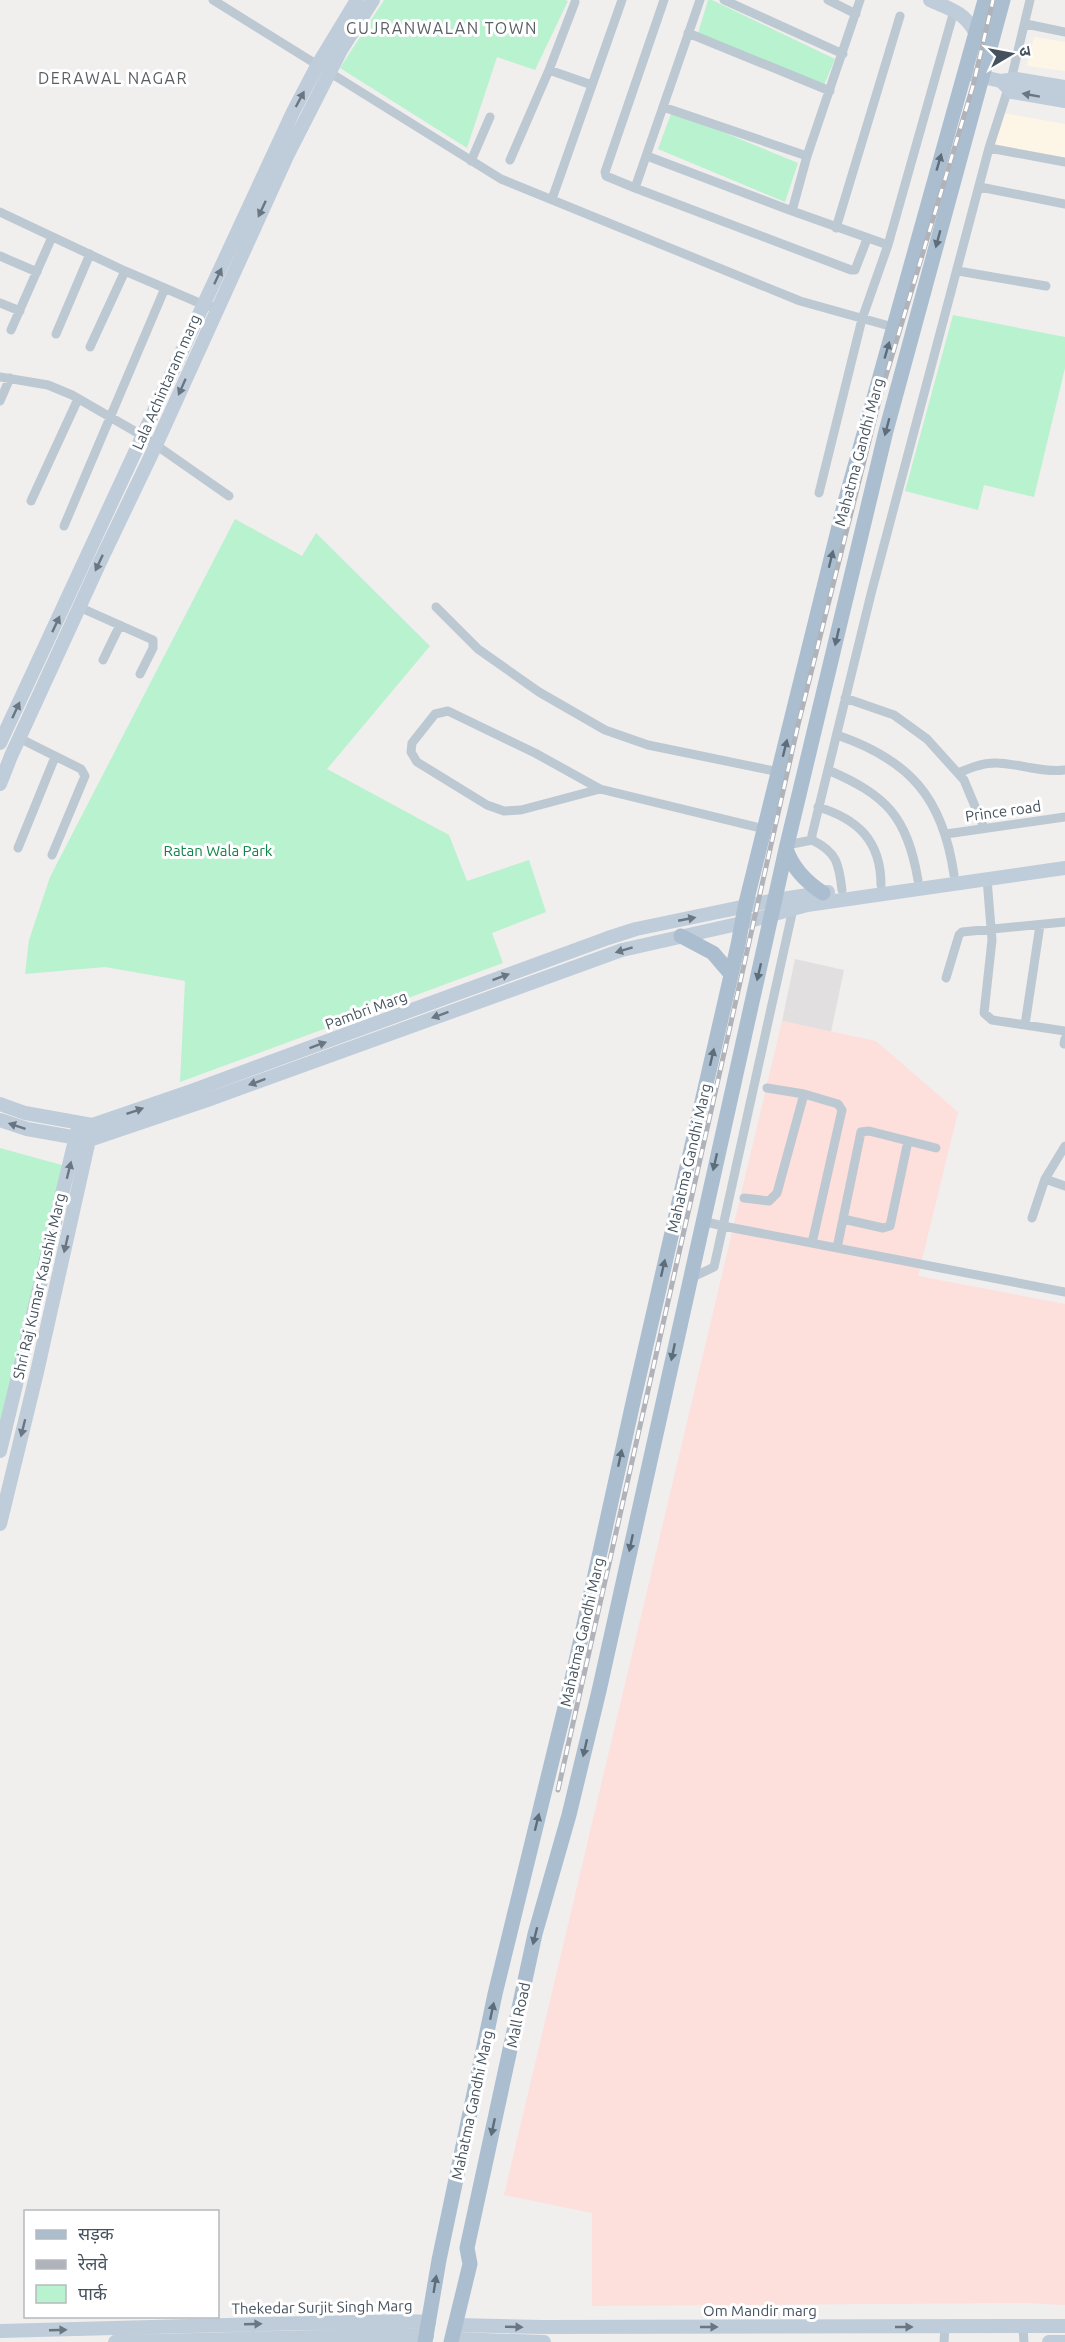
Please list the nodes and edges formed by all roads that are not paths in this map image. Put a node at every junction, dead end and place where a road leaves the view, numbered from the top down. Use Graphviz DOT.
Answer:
graph roads {
  1 [pos="213,0"];
  2 [pos="357,0"];
  3 [pos="373,0"];
  4 [pos="622,0"];
  5 [pos="664,0"];
  6 [pos="700,0"];
  7 [pos="724,0"];
  8 [pos="828,0"];
  9 [pos="860,0"];
  10 [pos="930,0"];
  11 [pos="984,0"];
  12 [pos="1003,0"];
  13 [pos="1030,0"];
  14 [pos="575,2"];
  15 [pos="954,11"];
  16 [pos="856,14"];
  17 [pos="900,16"];
  18 [pos="1026,24"];
  19 [pos="975,32"];
  20 [pos="1065,32"];
  21 [pos="688,33"];
  22 [pos="843,54"];
  23 [pos="323,70"];
  24 [pos="549,70"];
  25 [pos="965,73"];
  26 [pos="1000,81"];
  27 [pos="592,85"];
  28 [pos="1065,87"];
  29 [pos="830,91"];
  30 [pos="1065,101"];
  31 [pos="663,107"];
  32 [pos="490,117"];
  33 [pos="989,148"];
  34 [pos="647,156"];
  35 [pos="807,156"];
  36 [pos="510,160"];
  37 [pos="471,161"];
  38 [pos="1065,162"];
  39 [pos="980,187"];
  40 [pos="635,188"];
  41 [pos="552,199"];
  42 [pos="1065,204"];
  43 [pos="0,212"];
  44 [pos="792,212"];
  45 [pos="836,228"];
  46 [pos="52,237"];
  47 [pos="867,238"];
  48 [pos="888,245"];
  49 [pos="90,254"];
  50 [pos="0,256"];
  51 [pos="124,271"];
  52 [pos="37,272"];
  53 [pos="958,272"];
  54 [pos="1046,286"];
  55 [pos="165,288"];
  56 [pos="0,303"];
  57 [pos="210,306"];
  58 [pos="20,311"];
  59 [pos="862,319"];
  60 [pos="893,327"];
  61 [pos="11,330"];
  62 [pos="56,334"];
  63 [pos="90,347"];
  64 [pos="5,378"];
  65 [pos="78,399"];
  66 [pos="0,401"];
  67 [pos="111,418"];
  68 [pos="143,436"];
  69 [pos="156,446"];
  70 [pos="819,493"];
  71 [pos="229,496"];
  72 [pos="31,501"];
  73 [pos="64,526"];
  74 [pos="79,607"];
  75 [pos="436,607"];
  76 [pos="120,625"];
  77 [pos="103,660"];
  78 [pos="140,674"];
  79 [pos="845,698"];
  80 [pos="837,735"];
  81 [pos="19,738"];
  82 [pos="0,743"];
  83 [pos="55,756"];
  84 [pos="828,770"];
  85 [pos="1065,770"];
  86 [pos="779,772"];
  87 [pos="958,773"];
  88 [pos="0,784"];
  89 [pos="600,789"];
  90 [pos="818,807"];
  91 [pos="1065,817"];
  92 [pos="984,828"];
  93 [pos="764,829"];
  94 [pos="946,834"];
  95 [pos="812,840"];
  96 [pos="18,848"];
  97 [pos="787,848"];
  98 [pos="52,855"];
  99 [pos="1065,859"];
  100 [pos="1065,868"];
  101 [pos="954,875"];
  102 [pos="987,879"];
  103 [pos="918,880"];
  104 [pos="880,885"];
  105 [pos="842,890"];
  106 [pos="823,893"];
  107 [pos="745,907"];
  108 [pos="773,907"];
  109 [pos="793,909"];
  110 [pos="1065,922"];
  111 [pos="742,923"];
  112 [pos="1040,925"];
  113 [pos="991,929"];
  114 [pos="681,936"];
  115 [pos="731,974"];
  116 [pos="946,978"];
  117 [pos="1024,1025"];
  118 [pos="385,1028"];
  119 [pos="1065,1031"];
  120 [pos="768,1088"];
  121 [pos="804,1094"];
  122 [pos="0,1104"];
  123 [pos="0,1120"];
  124 [pos="85,1124"];
  125 [pos="83,1140"];
  126 [pos="908,1141"];
  127 [pos="1065,1146"];
  128 [pos="936,1148"];
  129 [pos="1045,1179"];
  130 [pos="1065,1186"];
  131 [pos="744,1198"];
  132 [pos="1032,1218"];
  133 [pos="843,1219"];
  134 [pos="702,1221"];
  135 [pos="723,1226"];
  136 [pos="812,1243"];
  137 [pos="837,1248"];
  138 [pos="689,1279"];
  139 [pos="1065,1292"];
  140 [pos="0,1451"];
  141 [pos="5,1484"];
  142 [pos="0,1524"];
  143 [pos="598,1691"];
  144 [pos="520,1893"];
  145 [pos="545,1898"];
  146 [pos="1065,2326"];
  147 [pos="945,2327"];
  148 [pos="1023,2328"];
  149 [pos="427,2334"];
  150 [pos="4,2335"];
  151 [pos="453,2335"];
  152 [pos="115,2342"];
  153 [pos="544,2342"];
  154 [pos="944,2342"];
  155 [pos="1024,2342"];
  156 [pos="1049,2342"];
  157 [pos="1065,2342"];
  1 -- 23 [label="street"];
  2 -- 23 [label="street, Lala Achintaram marg"];
  3 -- 23 [label="street, Lala Achintaram marg"];
  4 -- 27 [label="street"];
  5 -- 40 [label="street"];
  6 -- 21 [label="street"];
  7 -- 22 [label="street"];
  8 -- 16 [label="street"];
  9 -- 16 [label="street"];
  10 -- 15 [label="street"];
  11 -- 19 [label="main road, Mahatma Gandhi Marg"];
  12 -- 26 [label="main road, Mahatma Gandhi Marg"];
  13 -- 18 [label="street"];
  14 -- 24 [label="street"];
  15 -- 19 [label="street"];
  15 -- 48 [label="street"];
  16 -- 22 [label="street"];
  17 -- 45 [label="street"];
  18 -- 20 [label="street"];
  18 -- 26 [label="street"];
  19 -- 25 [label="main road, Mahatma Gandhi Marg"];
  21 -- 29 [label="street"];
  21 -- 31 [label="street"];
  22 -- 29 [label="street"];
  23 -- 37 [label="street"];
  23 -- 57 [label="street, Lala Achintaram marg"];
  24 -- 27 [label="street"];
  24 -- 36 [label="street"];
  25 -- 26 [label="street"];
  60 -- 25 [label="main road, Mahatma Gandhi Marg, one-way"];
  26 -- 28 [label="street"];
  30 -- 26 [label="street, one-way"];
  26 -- 33 [label="street"];
  26 -- 97 [label="main road, Mahatma Gandhi Marg, one-way"];
  27 -- 41 [label="street"];
  29 -- 35 [label="street"];
  31 -- 34 [label="street"];
  31 -- 35 [label="street"];
  32 -- 37 [label="street"];
  33 -- 38 [label="street"];
  33 -- 39 [label="street"];
  34 -- 40 [label="street"];
  34 -- 44 [label="street"];
  35 -- 44 [label="street"];
  37 -- 41 [label="street"];
  39 -- 42 [label="street"];
  39 -- 53 [label="street"];
  40 -- 47 [label="street"];
  41 -- 59 [label="street"];
  43 -- 46 [label="street"];
  44 -- 45 [label="street"];
  45 -- 47 [label="street"];
  46 -- 49 [label="street"];
  46 -- 52 [label="street"];
  47 -- 48 [label="street"];
  48 -- 59 [label="street"];
  49 -- 51 [label="street"];
  49 -- 62 [label="street"];
  50 -- 52 [label="street"];
  51 -- 55 [label="street"];
  51 -- 63 [label="street"];
  52 -- 58 [label="street"];
  53 -- 54 [label="street"];
  53 -- 79 [label="street"];
  55 -- 57 [label="street"];
  55 -- 67 [label="street"];
  56 -- 58 [label="street"];
  57 -- 68 [label="street, Lala Achintaram marg"];
  57 -- 69 [label="street, Lala Achintaram marg, one-way"];
  58 -- 61 [label="street"];
  59 -- 60 [label="street"];
  59 -- 70 [label="street"];
  86 -- 60 [label="main road, Mahatma Gandhi Marg, one-way"];
  64 -- 65 [label="street"];
  64 -- 66 [label="street"];
  65 -- 67 [label="street"];
  65 -- 72 [label="street"];
  67 -- 68 [label="street"];
  67 -- 73 [label="street"];
  68 -- 69 [label="street"];
  82 -- 68 [label="street, Lala Achintaram marg, one-way"];
  69 -- 71 [label="street"];
  69 -- 74 [label="street, Lala Achintaram marg, one-way"];
  74 -- 76 [label="street"];
  74 -- 81 [label="street, Lala Achintaram marg"];
  75 -- 86 [label="street"];
  76 -- 77 [label="street"];
  76 -- 78 [label="street"];
  79 -- 80 [label="street"];
  79 -- 87 [label="street"];
  80 -- 84 [label="street"];
  80 -- 94 [label="street"];
  81 -- 83 [label="street"];
  81 -- 88 [label="street, Lala Achintaram marg"];
  83 -- 96 [label="street"];
  83 -- 98 [label="street"];
  84 -- 90 [label="street"];
  84 -- 103 [label="street"];
  85 -- 87 [label="street"];
  86 -- 93 [label="main road, Mahatma Gandhi Marg"];
  87 -- 92 [label="street"];
  89 -- 89 [label="street"];
  89 -- 93 [label="street"];
  90 -- 95 [label="street"];
  90 -- 104 [label="street"];
  91 -- 92 [label="street, Prince road"];
  92 -- 94 [label="street, Prince road"];
  93 -- 107 [label="main road, Mahatma Gandhi Marg"];
  94 -- 101 [label="street"];
  95 -- 97 [label="street"];
  95 -- 105 [label="street"];
  97 -- 106 [label="main road"];
  97 -- 108 [label="main road, Mahatma Gandhi Marg"];
  99 -- 101 [label="street"];
  100 -- 102 [label="street"];
  101 -- 103 [label="street"];
  102 -- 109 [label="street"];
  102 -- 113 [label="street"];
  103 -- 104 [label="street"];
  104 -- 105 [label="street"];
  105 -- 106 [label="street"];
  106 -- 108 [label="street"];
  107 -- 108 [label="street, Pambri Marg"];
  107 -- 111 [label="main road, Mahatma Gandhi Marg"];
  118 -- 107 [label="street, Pambri Marg, one-way"];
  108 -- 109 [label="street"];
  108 -- 111 [label="street, Pambri Marg"];
  108 -- 134 [label="main road, Mahatma Gandhi Marg, one-way"];
  109 -- 135 [label="street"];
  110 -- 112 [label="street"];
  111 -- 114 [label="street, Pambri Marg"];
  111 -- 115 [label="main road, Mahatma Gandhi Marg"];
  112 -- 113 [label="street"];
  112 -- 117 [label="street"];
  113 -- 116 [label="street"];
  113 -- 117 [label="street"];
  114 -- 115 [label="main road"];
  114 -- 118 [label="street, Pambri Marg, one-way"];
  144 -- 115 [label="main road, Mahatma Gandhi Marg, one-way"];
  117 -- 119 [label="street"];
  124 -- 118 [label="street, Pambri Marg, one-way"];
  118 -- 125 [label="street, Pambri Marg, one-way"];
  120 -- 121 [label="street"];
  121 -- 131 [label="street"];
  121 -- 136 [label="street"];
  122 -- 124 [label="street"];
  125 -- 123 [label="street, one-way"];
  124 -- 125 [label="street, Shri Raj Kumar Kaushik Marg"];
  140 -- 125 [label="street, Shri Raj Kumar Kaushik Marg, one-way"];
  125 -- 141 [label="street, Shri Raj Kumar Kaushik Marg, one-way"];
  126 -- 128 [label="street"];
  126 -- 133 [label="street"];
  126 -- 133 [label="street"];
  127 -- 129 [label="street"];
  129 -- 130 [label="street"];
  129 -- 132 [label="street"];
  133 -- 137 [label="street"];
  134 -- 135 [label="street"];
  134 -- 138 [label="main road, Mahatma Gandhi Marg"];
  135 -- 136 [label="street"];
  135 -- 138 [label="street"];
  136 -- 137 [label="street"];
  137 -- 139 [label="street"];
  138 -- 143 [label="main road, Mahatma Gandhi Marg, one-way"];
  141 -- 142 [label="street, Shri Raj Kumar Kaushik Marg"];
  143 -- 145 [label="main road, Mall Road, one-way"];
  144 -- 145 [label="main road"];
  149 -- 144 [label="main road, Mahatma Gandhi Marg, one-way"];
  145 -- 151 [label="main road, Mall Road, one-way"];
  146 -- 148 [label="street, Om Mandir marg"];
  147 -- 148 [label="street, Om Mandir marg"];
  151 -- 147 [label="street, Om Mandir marg, one-way"];
  147 -- 154 [label="street"];
  148 -- 155 [label="street"];
  150 -- 149 [label="street, Thekedar Surjit Singh Marg, one-way"];
  149 -- 152 [label="street, Thekedar Surjit Singh Marg"];
  151 -- 153 [label="street"];
  156 -- 157 [label="street"];
}
